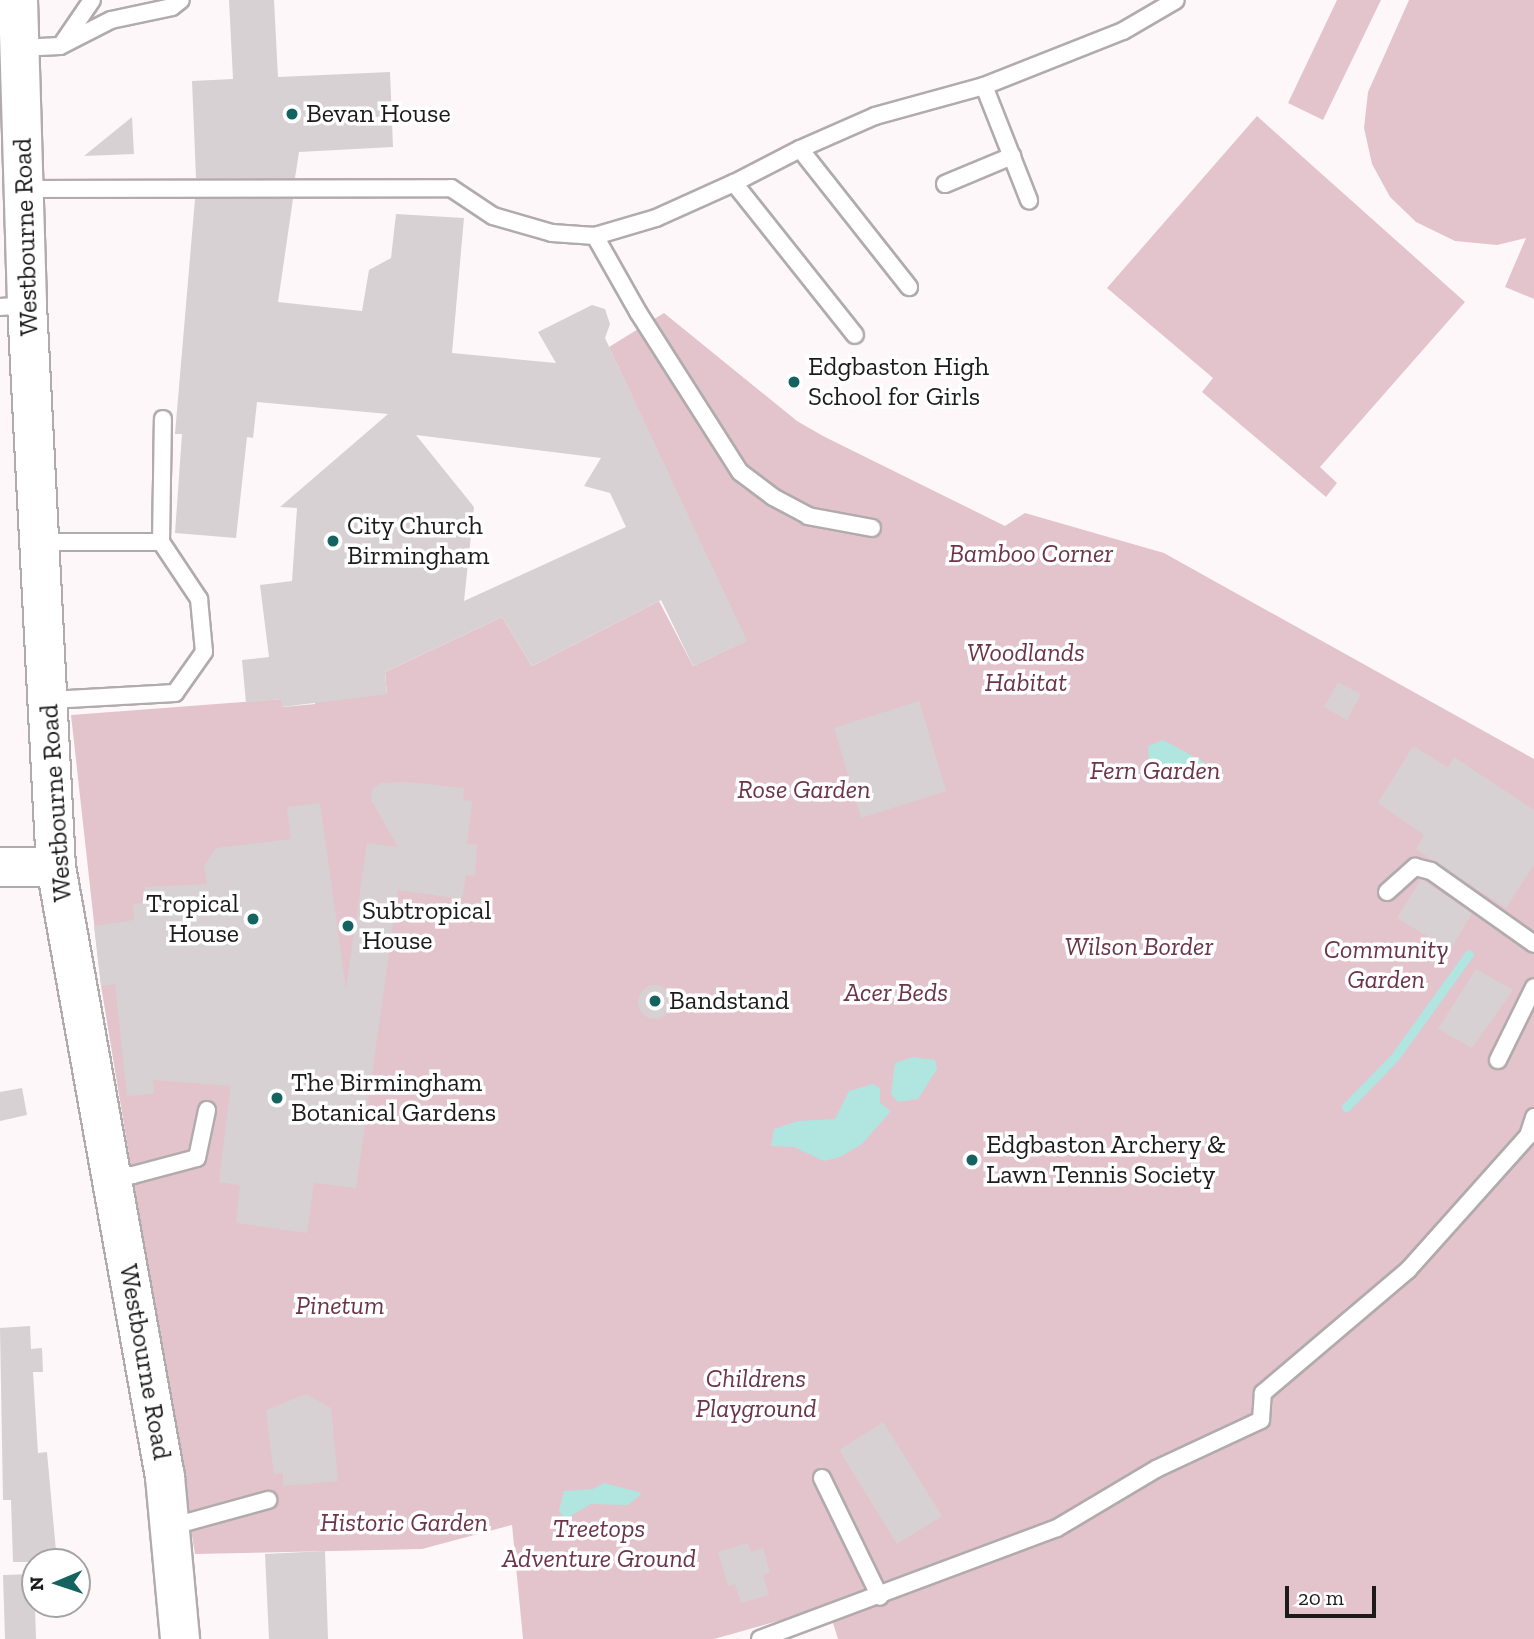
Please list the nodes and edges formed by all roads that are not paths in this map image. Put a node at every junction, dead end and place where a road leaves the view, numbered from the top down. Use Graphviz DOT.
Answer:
graph roads {
  1 [pos="18,0"];
  2 [pos="92,0"];
  3 [pos="181,0"];
  4 [pos="1176,0"];
  5 [pos="61,46"];
  6 [pos="19,48"];
  7 [pos="984,86"];
  8 [pos="800,149"];
  9 [pos="1012,156"];
  10 [pos="734,183"];
  11 [pos="945,184"];
  12 [pos="25,189"];
  13 [pos="1030,200"];
  14 [pos="595,236"];
  15 [pos="909,287"];
  16 [pos="14,306"];
  17 [pos="855,335"];
  18 [pos="163,419"];
  19 [pos="872,528"];
  20 [pos="43,542"];
  21 [pos="161,542"];
  22 [pos="50,700"];
  23 [pos="0,867"];
  24 [pos="56,867"];
  25 [pos="1387,892"];
  26 [pos="1534,944"];
  27 [pos="1534,987"];
  28 [pos="1497,1060"];
  29 [pos="207,1110"];
  30 [pos="1534,1117"];
  31 [pos="111,1174"];
  32 [pos="822,1478"];
  33 [pos="268,1500"];
  34 [pos="170,1527"];
  35 [pos="880,1597"];
  36 [pos="180,1639"];
  37 [pos="760,1639"];
  1 -- 6 [label="main road, Westbourne Road"];
  2 -- 5 [label="lane"];
  3 -- 5 [label="lane"];
  4 -- 7 [label="lane"];
  5 -- 6 [label="lane"];
  6 -- 12 [label="main road, Westbourne Road"];
  7 -- 8 [label="lane"];
  7 -- 9 [label="lane"];
  8 -- 10 [label="lane"];
  8 -- 15 [label="lane"];
  9 -- 11 [label="lane"];
  9 -- 13 [label="lane"];
  10 -- 14 [label="lane"];
  10 -- 17 [label="lane"];
  12 -- 14 [label="lane"];
  12 -- 16 [label="main road, Westbourne Road"];
  14 -- 19 [label="lane"];
  16 -- 20 [label="main road, Westbourne Road"];
  18 -- 21 [label="lane"];
  20 -- 21 [label="lane"];
  20 -- 22 [label="main road, Westbourne Road"];
  21 -- 22 [label="lane"];
  22 -- 24 [label="main road, Westbourne Road"];
  23 -- 24 [label="main road"];
  24 -- 31 [label="main road, Westbourne Road"];
  25 -- 26 [label="lane"];
  27 -- 28 [label="lane"];
  29 -- 31 [label="lane"];
  30 -- 35 [label="lane"];
  31 -- 34 [label="main road, Westbourne Road"];
  32 -- 35 [label="lane"];
  33 -- 34 [label="lane"];
  34 -- 36 [label="main road, Westbourne Road"];
  35 -- 37 [label="lane"];
}
